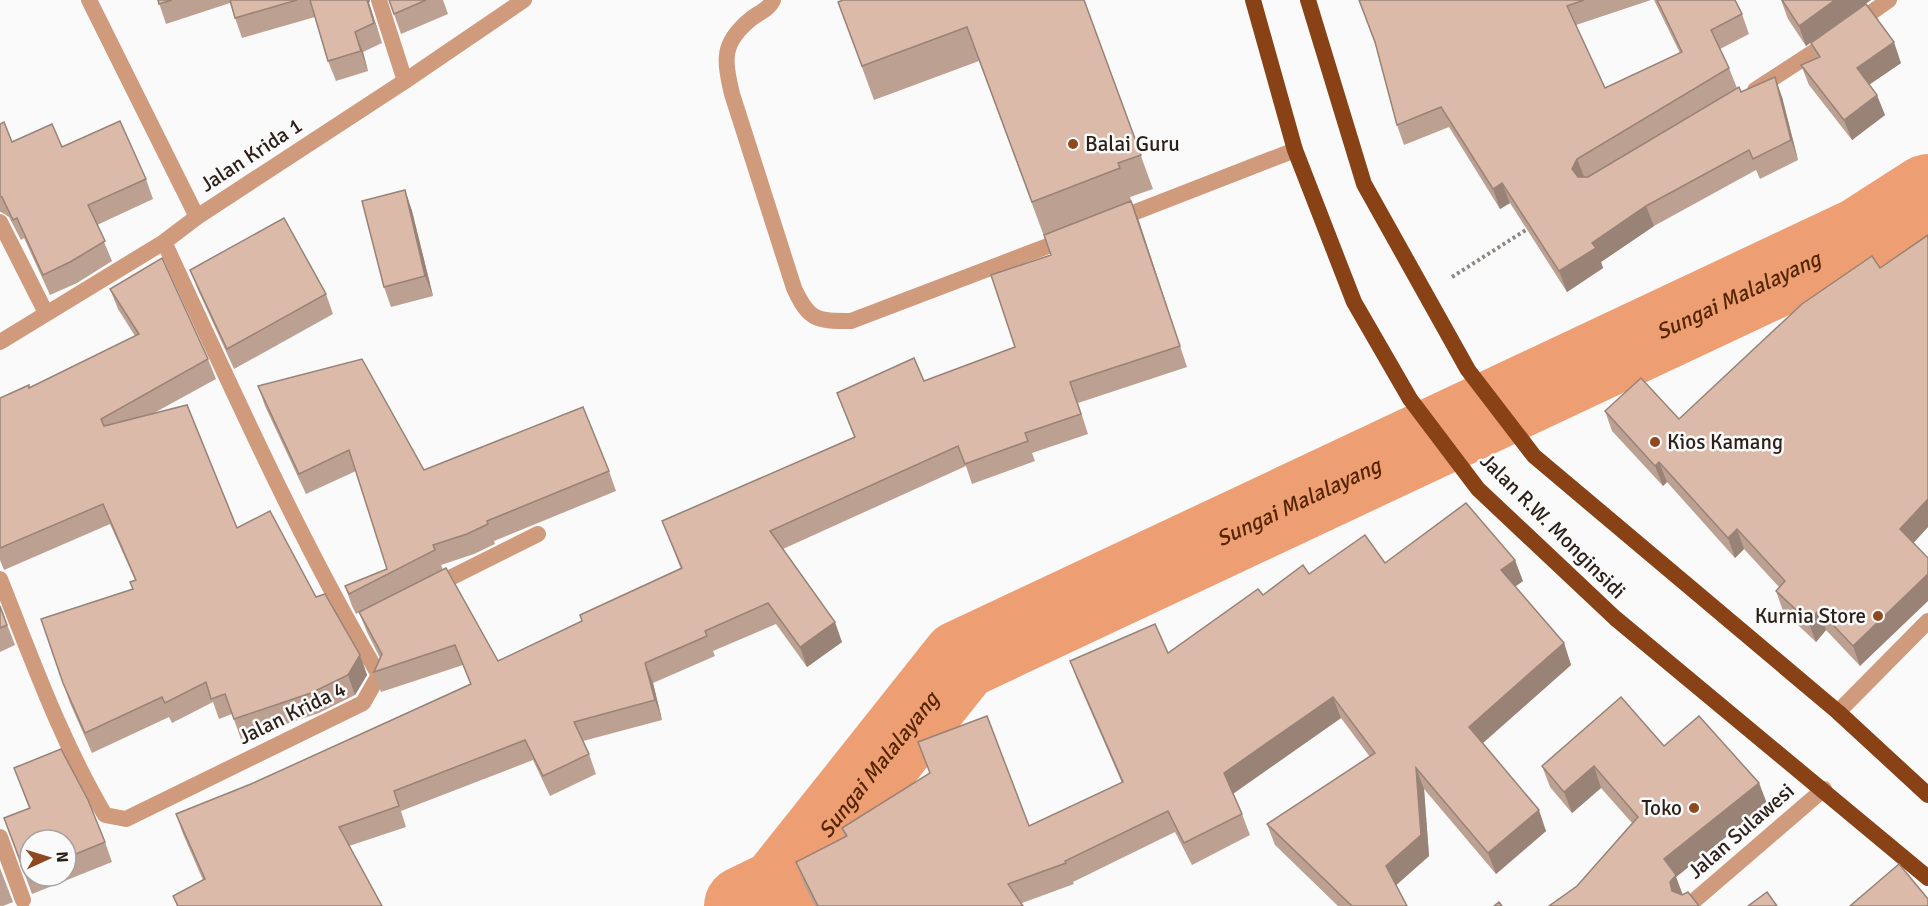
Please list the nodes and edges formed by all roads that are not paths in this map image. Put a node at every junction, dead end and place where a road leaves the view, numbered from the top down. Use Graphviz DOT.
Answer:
graph roads {
  1 [pos="88,0"];
  2 [pos="379,0"];
  3 [pos="524,0"];
  4 [pos="773,0"];
  5 [pos="1253,0"];
  6 [pos="1308,0"];
  7 [pos="1889,0"];
  8 [pos="405,81"];
  9 [pos="1741,98"];
  10 [pos="1295,150"];
  11 [pos="197,217"];
  12 [pos="0,222"];
  13 [pos="164,242"];
  14 [pos="46,313"];
  15 [pos="0,342"];
  16 [pos="538,534"];
  17 [pos="0,579"];
  18 [pos="413,597"];
  19 [pos="372,617"];
  20 [pos="1928,621"];
  21 [pos="351,628"];
  22 [pos="1838,712"];
  23 [pos="1824,789"];
  24 [pos="1928,795"];
  25 [pos="0,837"];
  26 [pos="1928,878"];
  27 [pos="22,900"];
  28 [pos="1688,906"];
  1 -- 11 [label="street"];
  2 -- 8 [label="street"];
  3 -- 8 [label="street, Jalan Krida 1"];
  4 -- 10 [label="street"];
  5 -- 10 [label="highway, Jalan R.W. Monginsidi"];
  6 -- 22 [label="highway, Jalan R.W. Monginsidi"];
  7 -- 9 [label="street"];
  8 -- 11 [label="street, Jalan Krida 1"];
  10 -- 23 [label="highway, Jalan R.W. Monginsidi"];
  11 -- 13 [label="street, Jalan Krida 1"];
  12 -- 14 [label="street"];
  13 -- 14 [label="street, Jalan Krida 1"];
  13 -- 21 [label="street, Jalan Krida 4"];
  14 -- 15 [label="street, Jalan Krida 1"];
  16 -- 18 [label="street"];
  17 -- 21 [label="street, Jalan Krida 4"];
  19 -- 21 [label="street"];
  20 -- 22 [label="street"];
  22 -- 24 [label="highway, Jalan R.W. Monginsidi"];
  23 -- 26 [label="highway, Jalan R.W. Monginsidi"];
  23 -- 28 [label="street, Jalan Sulawesi"];
  25 -- 27 [label="street"];
}
